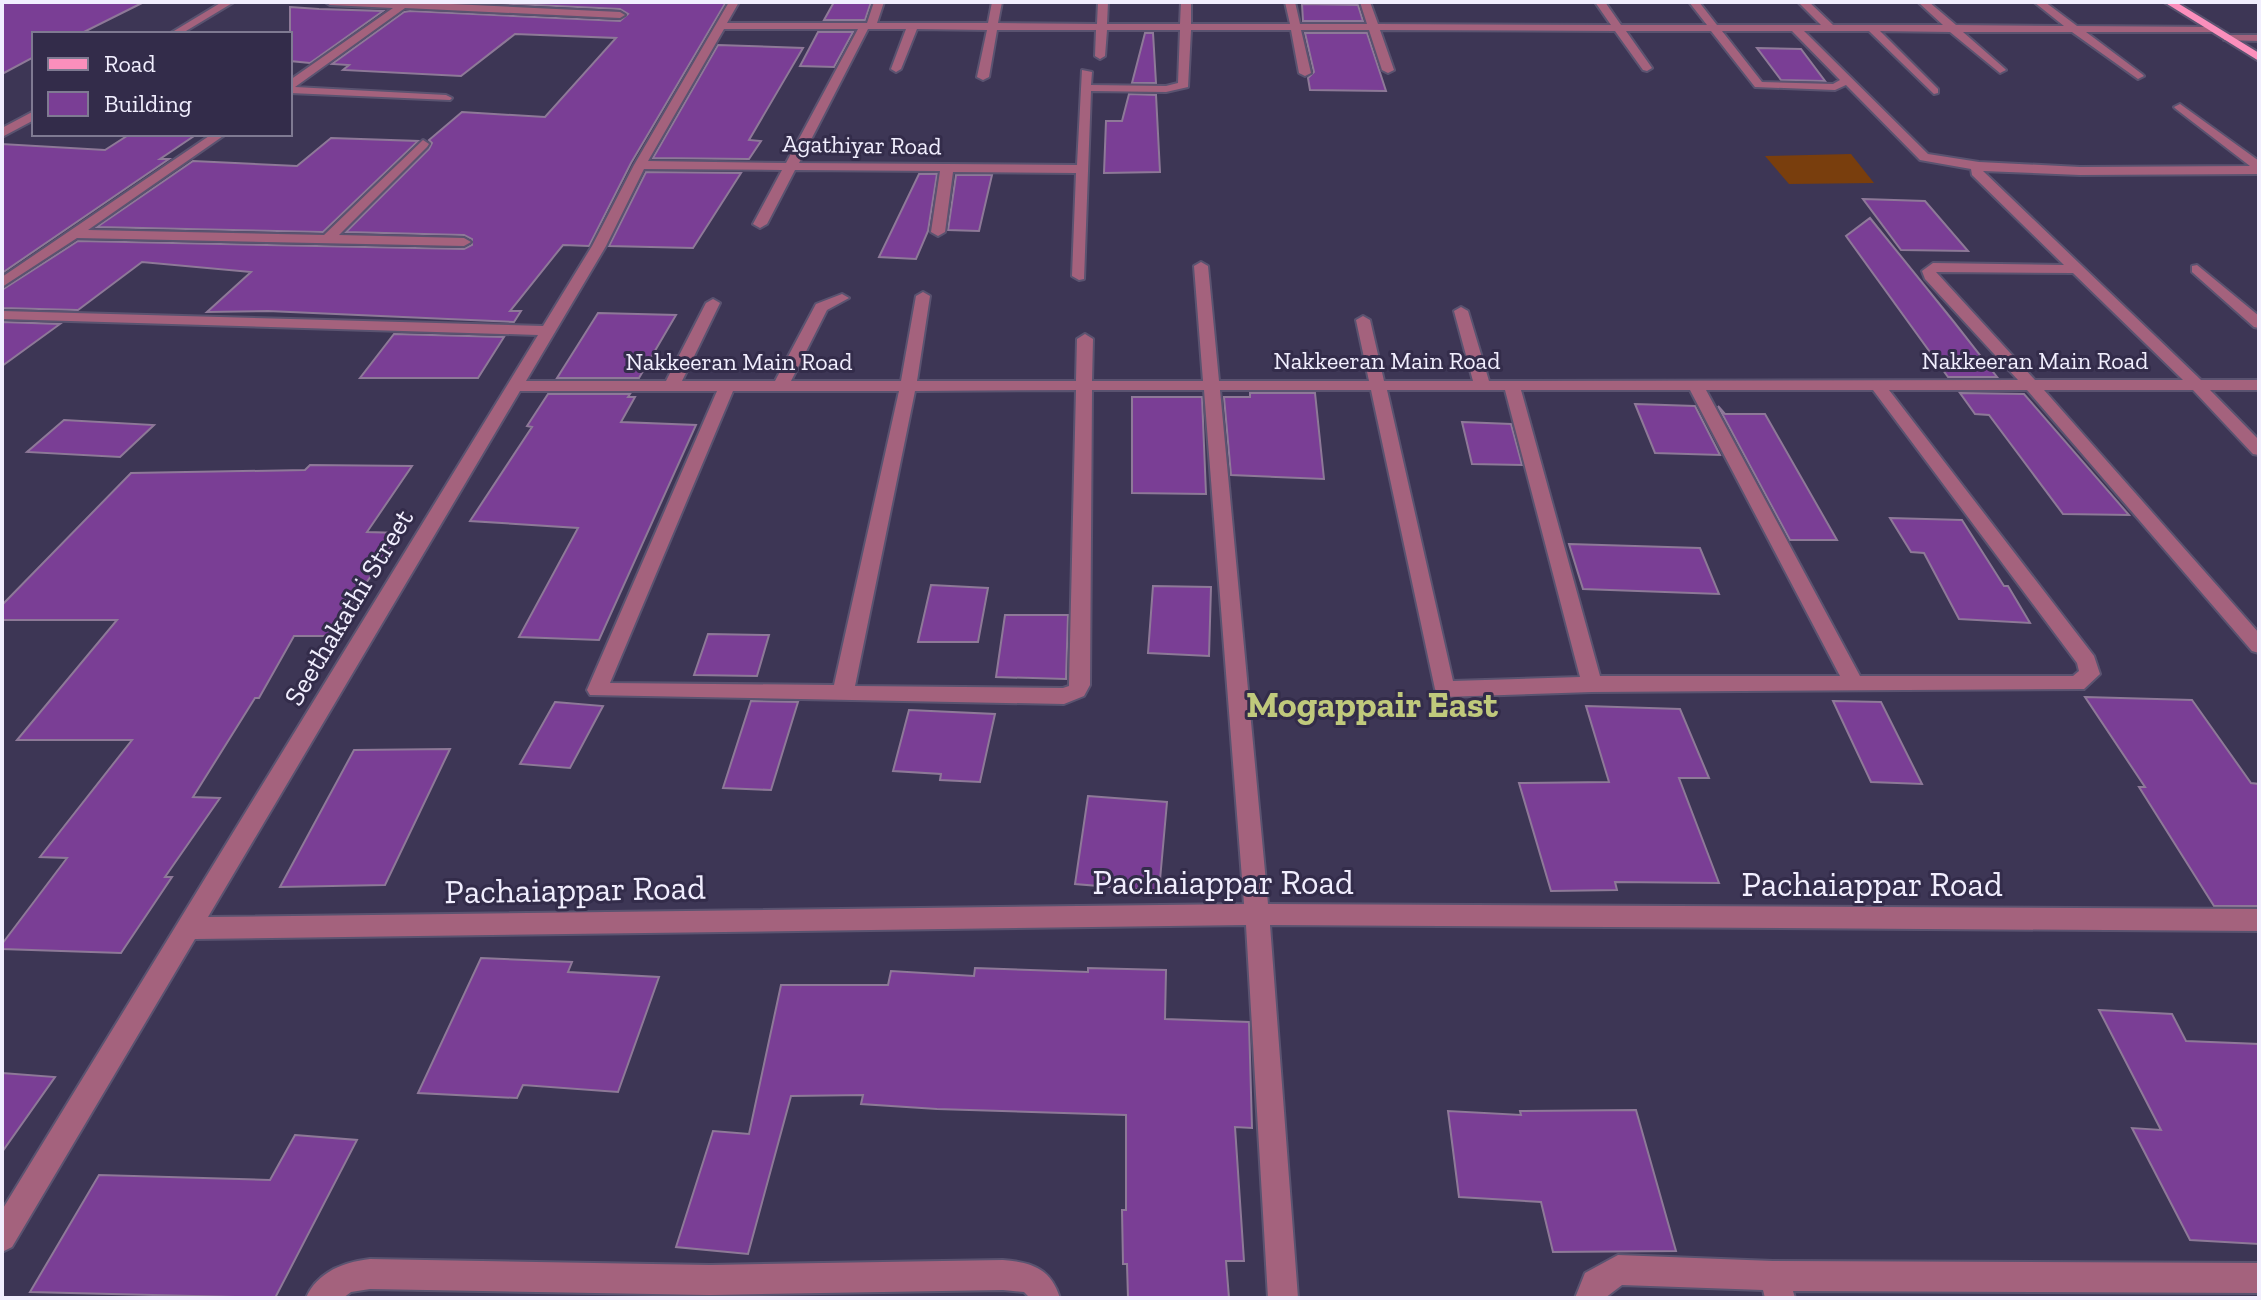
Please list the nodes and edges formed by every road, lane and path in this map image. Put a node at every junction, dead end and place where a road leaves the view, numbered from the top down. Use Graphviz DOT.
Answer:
graph roads {
  1 [pos="229,2"];
  2 [pos="330,2"];
  3 [pos="734,2"];
  4 [pos="879,2"];
  5 [pos="997,2"];
  6 [pos="1103,2"];
  7 [pos="1186,2"];
  8 [pos="1290,2"];
  9 [pos="1365,2"];
  10 [pos="1600,2"];
  11 [pos="1694,2"];
  12 [pos="1803,2"];
  13 [pos="1923,2"];
  14 [pos="2039,2"];
  15 [pos="2169,2"];
  16 [pos="405,4"];
  17 [pos="620,15"];
  18 [pos="720,26"];
  19 [pos="913,26"];
  20 [pos="1294,26"];
  21 [pos="1372,26"];
  22 [pos="1716,26"];
  23 [pos="1793,26"];
  24 [pos="1828,26"];
  25 [pos="868,27"];
  26 [pos="991,27"];
  27 [pos="1101,27"];
  28 [pos="1616,27"];
  29 [pos="1870,27"];
  30 [pos="1185,28"];
  31 [pos="1953,28"];
  32 [pos="2075,28"];
  33 [pos="2213,29"];
  34 [pos="177,32"];
  35 [pos="2228,38"];
  36 [pos="2259,38"];
  37 [pos="1100,56"];
  38 [pos="2259,58"];
  39 [pos="1647,68"];
  40 [pos="896,69"];
  41 [pos="1388,70"];
  42 [pos="2000,70"];
  43 [pos="1086,72"];
  44 [pos="1305,73"];
  45 [pos="2138,76"];
  46 [pos="983,77"];
  47 [pos="1846,81"];
  48 [pos="292,87"];
  49 [pos="292,88"];
  50 [pos="1085,88"];
  51 [pos="1934,91"];
  52 [pos="446,98"];
  53 [pos="2180,107"];
  54 [pos="32,116"];
  55 [pos="2,133"];
  56 [pos="217,136"];
  57 [pos="423,144"];
  58 [pos="640,165"];
  59 [pos="791,166"];
  60 [pos="1979,166"];
  61 [pos="947,168"];
  62 [pos="2259,168"];
  63 [pos="1083,169"];
  64 [pos="760,224"];
  65 [pos="938,232"];
  66 [pos="78,234"];
  67 [pos="329,238"];
  68 [pos="464,242"];
  69 [pos="1201,266"];
  70 [pos="2073,269"];
  71 [pos="2197,269"];
  72 [pos="1079,276"];
  73 [pos="2,283"];
  74 [pos="923,296"];
  75 [pos="842,298"];
  76 [pos="713,303"];
  77 [pos="1461,311"];
  78 [pos="2,315"];
  79 [pos="1363,320"];
  80 [pos="2259,324"];
  81 [pos="548,331"];
  82 [pos="1085,339"];
  83 [pos="781,385"];
  84 [pos="1213,385"];
  85 [pos="1377,385"];
  86 [pos="1482,385"];
  87 [pos="1512,385"];
  88 [pos="1695,385"];
  89 [pos="1877,385"];
  90 [pos="2031,385"];
  91 [pos="2197,385"];
  92 [pos="2259,385"];
  93 [pos="515,386"];
  94 [pos="672,386"];
  95 [pos="727,386"];
  96 [pos="908,386"];
  97 [pos="1084,386"];
  98 [pos="2259,450"];
  99 [pos="2259,646"];
  100 [pos="1592,684"];
  101 [pos="1854,684"];
  102 [pos="843,693"];
  103 [pos="1257,914"];
  104 [pos="2259,920"];
  105 [pos="188,928"];
  106 [pos="2,1237"];
  107 [pos="2250,1285"];
  108 [pos="1776,1287"];
  109 [pos="708,1289"];
  110 [pos="321,1298"];
  111 [pos="1045,1298"];
  112 [pos="1283,1298"];
  113 [pos="1590,1298"];
  1 -- 34 [label="street"];
  2 -- 16 [label="street"];
  3 -- 18 [label="street, Seethakathi Street"];
  4 -- 25 [label="street"];
  5 -- 26 [label="street"];
  6 -- 27 [label="street"];
  7 -- 30 [label="street"];
  8 -- 20 [label="street"];
  9 -- 21 [label="street"];
  10 -- 28 [label="street"];
  11 -- 22 [label="street"];
  12 -- 24 [label="street"];
  13 -- 31 [label="street"];
  14 -- 32 [label="street"];
  15 -- 33 [label="main road"];
  16 -- 17 [label="street"];
  16 -- 48 [label="street"];
  18 -- 25 [label="street"];
  18 -- 58 [label="street, Seethakathi Street"];
  19 -- 25 [label="street"];
  19 -- 26 [label="street"];
  19 -- 40 [label="street"];
  20 -- 21 [label="street"];
  20 -- 30 [label="street"];
  20 -- 44 [label="street"];
  21 -- 28 [label="street"];
  21 -- 41 [label="street"];
  22 -- 23 [label="street"];
  22 -- 28 [label="street"];
  22 -- 47 [label="street"];
  23 -- 24 [label="street"];
  23 -- 47 [label="street"];
  24 -- 29 [label="street"];
  25 -- 59 [label="street"];
  26 -- 27 [label="street"];
  26 -- 46 [label="street"];
  27 -- 30 [label="street"];
  27 -- 37 [label="street"];
  28 -- 39 [label="street"];
  29 -- 31 [label="street"];
  29 -- 51 [label="street"];
  30 -- 50 [label="street"];
  31 -- 32 [label="street"];
  31 -- 42 [label="street"];
  32 -- 33 [label="street"];
  32 -- 45 [label="street"];
  33 -- 35 [label="main road"];
  35 -- 36 [label="street"];
  35 -- 38 [label="main road"];
  43 -- 50 [label="street"];
  47 -- 60 [label="street"];
  49 -- 52 [label="street"];
  50 -- 63 [label="street"];
  53 -- 62 [label="street"];
  54 -- 55 [label="street"];
  56 -- 66 [label="street"];
  57 -- 67 [label="street"];
  58 -- 59 [label="street, Agathiyar Road"];
  58 -- 81 [label="street, Seethakathi Street"];
  59 -- 61 [label="street, Agathiyar Road"];
  59 -- 64 [label="street"];
  60 -- 62 [label="street"];
  60 -- 70 [label="street"];
  61 -- 63 [label="street, Agathiyar Road"];
  61 -- 65 [label="street"];
  63 -- 72 [label="street"];
  66 -- 67 [label="street"];
  66 -- 73 [label="street"];
  67 -- 68 [label="street"];
  69 -- 84 [label="street"];
  70 -- 90 [label="street"];
  70 -- 91 [label="street"];
  71 -- 80 [label="street"];
  74 -- 96 [label="street"];
  75 -- 83 [label="street"];
  76 -- 94 [label="street"];
  77 -- 86 [label="street"];
  78 -- 81 [label="street"];
  79 -- 85 [label="street"];
  81 -- 93 [label="street, Seethakathi Street"];
  82 -- 97 [label="street"];
  83 -- 95 [label="street, Nakkeeran Main Road"];
  83 -- 96 [label="street, Nakkeeran Main Road"];
  84 -- 85 [label="street, Nakkeeran Main Road"];
  84 -- 97 [label="street, Nakkeeran Main Road"];
  84 -- 103 [label="street"];
  85 -- 86 [label="street, Nakkeeran Main Road"];
  85 -- 100 [label="street"];
  86 -- 87 [label="street, Nakkeeran Main Road"];
  87 -- 88 [label="street, Nakkeeran Main Road"];
  87 -- 100 [label="street"];
  88 -- 89 [label="street, Nakkeeran Main Road"];
  88 -- 101 [label="street"];
  89 -- 90 [label="street, Nakkeeran Main Road"];
  89 -- 101 [label="street"];
  90 -- 91 [label="street, Nakkeeran Main Road"];
  90 -- 99 [label="street"];
  91 -- 92 [label="street, Nakkeeran Main Road"];
  91 -- 98 [label="street"];
  93 -- 94 [label="street, Nakkeeran Main Road"];
  93 -- 105 [label="street, Seethakathi Street"];
  94 -- 95 [label="street, Nakkeeran Main Road"];
  95 -- 102 [label="street"];
  96 -- 97 [label="street, Nakkeeran Main Road"];
  96 -- 102 [label="street"];
  97 -- 102 [label="street"];
  100 -- 101 [label="street"];
  103 -- 104 [label="street, Pachaiappar Road"];
  103 -- 105 [label="street, Pachaiappar Road"];
  103 -- 112 [label="street"];
  105 -- 106 [label="street, Seethakathi Street"];
  107 -- 108 [label="street"];
  108 -- 113 [label="street"];
  109 -- 110 [label="street"];
  109 -- 111 [label="street"];
}
